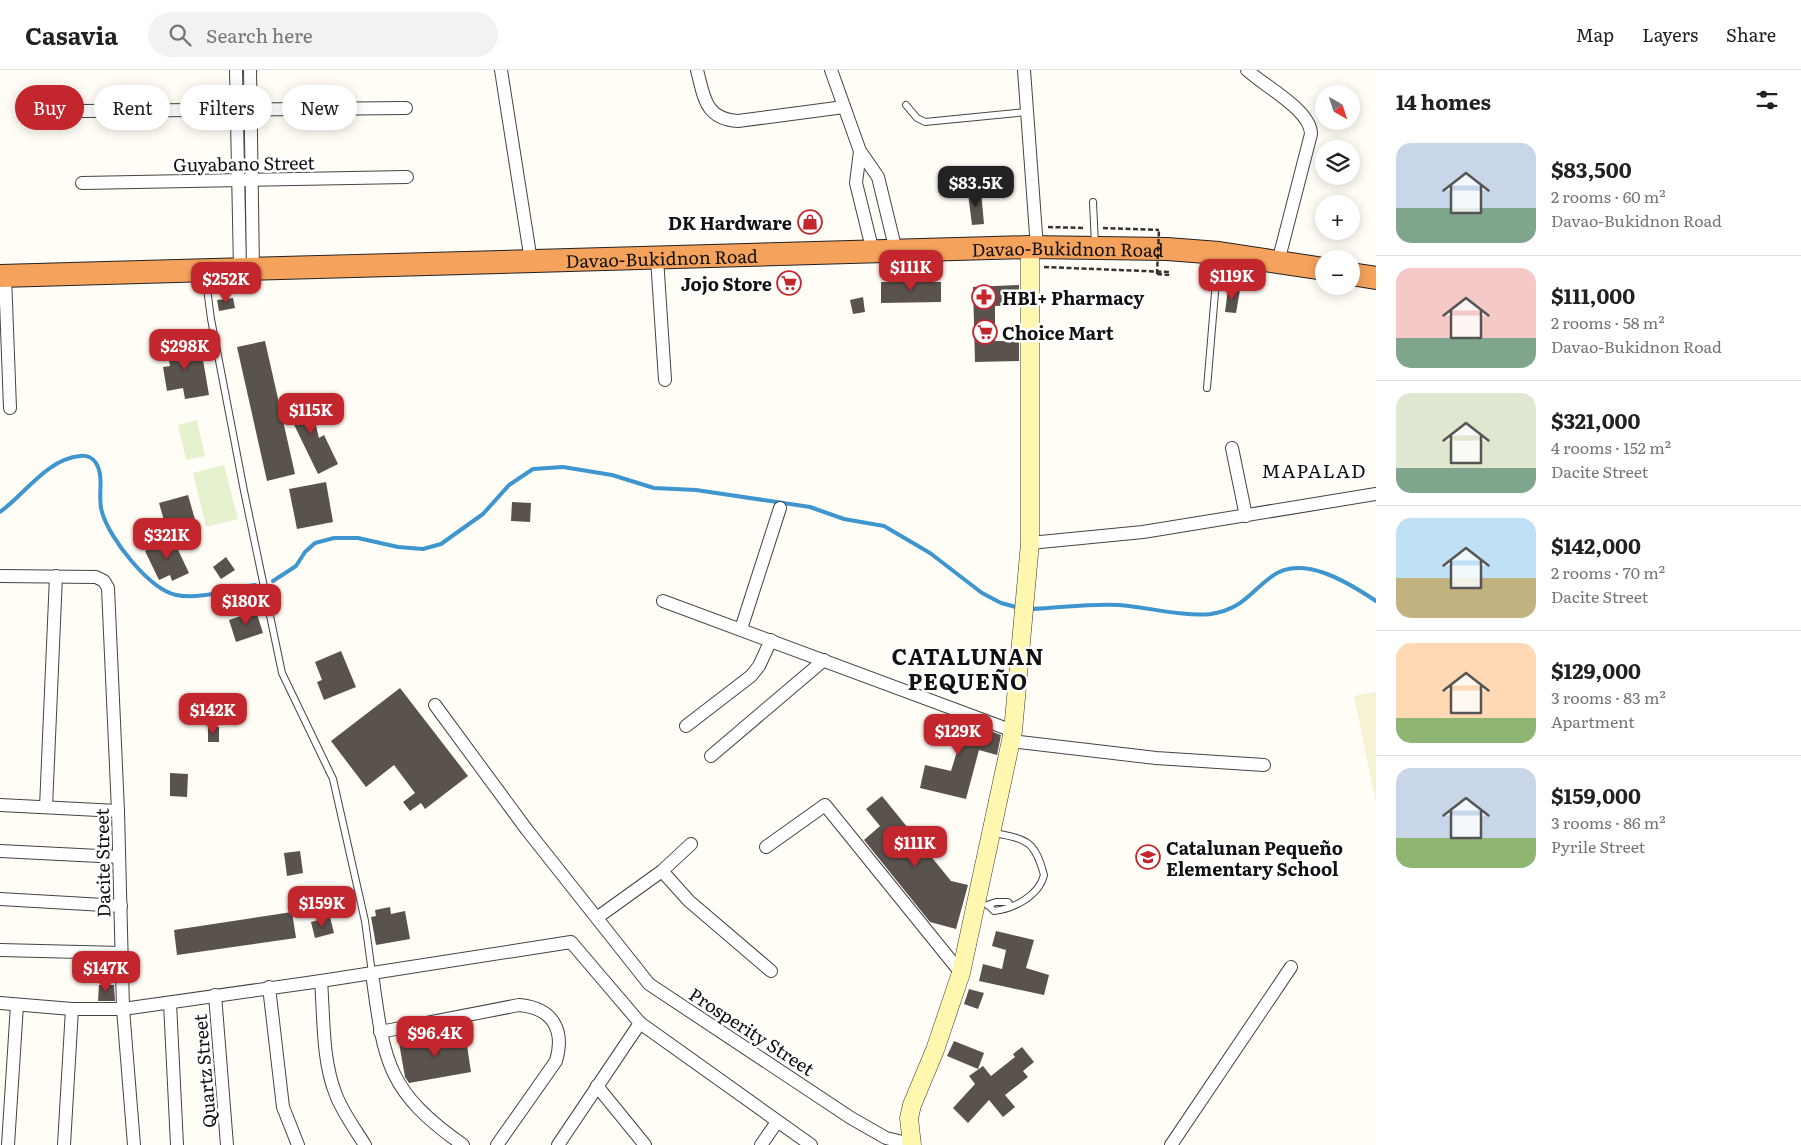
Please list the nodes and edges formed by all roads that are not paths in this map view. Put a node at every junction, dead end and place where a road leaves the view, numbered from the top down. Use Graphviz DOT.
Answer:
graph roads {
  1 [pos="236,70"];
  2 [pos="250,70"];
  3 [pos="501,70"];
  4 [pos="697,70"];
  5 [pos="831,70"];
  6 [pos="1024,70"];
  7 [pos="1247,70"];
  8 [pos="236,85"];
  9 [pos="250,85"];
  10 [pos="906,105"];
  11 [pos="844,107"];
  12 [pos="406,108"];
  13 [pos="272,109"];
  14 [pos="180,110"];
  15 [pos="84,111"];
  16 [pos="1027,112"];
  17 [pos="237,130"];
  18 [pos="251,130"];
  19 [pos="860,151"];
  20 [pos="407,177"];
  21 [pos="238,180"];
  22 [pos="252,180"];
  23 [pos="82,184"];
  24 [pos="1093,202"];
  25 [pos="888,215"];
  26 [pos="865,221"];
  27 [pos="252,225"];
  28 [pos="239,226"];
  29 [pos="1095,248"];
  30 [pos="896,251"];
  31 [pos="873,252"];
  32 [pos="1219,253"];
  33 [pos="1032,254"];
  34 [pos="657,258"];
  35 [pos="531,261"];
  36 [pos="1278,262"];
  37 [pos="1315,268"];
  38 [pos="246,269"];
  39 [pos="204,270"];
  40 [pos="1360,275"];
  41 [pos="3,276"];
  42 [pos="1376,278"];
  43 [pos="665,380"];
  44 [pos="1207,388"];
  45 [pos="10,408"];
  46 [pos="1232,448"];
  47 [pos="1376,494"];
  48 [pos="780,508"];
  49 [pos="1246,516"];
  50 [pos="1030,544"];
  51 [pos="0,576"];
  52 [pos="56,576"];
  53 [pos="663,602"];
  54 [pos="741,629"];
  55 [pos="771,640"];
  56 [pos="824,660"];
  57 [pos="435,705"];
  58 [pos="686,726"];
  59 [pos="1012,736"];
  60 [pos="711,756"];
  61 [pos="1264,765"];
  62 [pos="0,805"];
  63 [pos="46,807"];
  64 [pos="118,811"];
  65 [pos="992,833"];
  66 [pos="691,844"];
  67 [pos="766,847"];
  68 [pos="0,851"];
  69 [pos="119,857"];
  70 [pos="662,871"];
  71 [pos="0,899"];
  72 [pos="983,905"];
  73 [pos="121,906"];
  74 [pos="598,916"];
  75 [pos="0,950"];
  76 [pos="121,954"];
  77 [pos="1291,967"];
  78 [pos="770,972"];
  79 [pos="372,973"];
  80 [pos="962,973"];
  81 [pos="321,981"];
  82 [pos="270,987"];
  83 [pos="215,995"];
  84 [pos="0,1003"];
  85 [pos="170,1003"];
  86 [pos="17,1005"];
  87 [pos="72,1009"];
  88 [pos="123,1009"];
  89 [pos="640,1023"];
  90 [pos="380,1032"];
  91 [pos="597,1086"];
  92 [pos="776,1122"];
  93 [pos="912,1144"];
  94 [pos="8,1145"];
  95 [pos="64,1145"];
  96 [pos="134,1145"];
  97 [pos="177,1145"];
  98 [pos="227,1145"];
  99 [pos="298,1145"];
  100 [pos="365,1145"];
  101 [pos="463,1145"];
  102 [pos="497,1145"];
  103 [pos="558,1145"];
  104 [pos="645,1145"];
  105 [pos="761,1145"];
  106 [pos="811,1145"];
  107 [pos="1171,1145"];
  1 -- 8 [label="street"];
  2 -- 9 [label="street"];
  3 -- 35 [label="street"];
  4 -- 11 [label="street"];
  5 -- 11 [label="street"];
  6 -- 16 [label="street"];
  7 -- 36 [label="street"];
  10 -- 16 [label="lane"];
  11 -- 19 [label="street"];
  12 -- 13 [label="street"];
  14 -- 15 [label="street"];
  16 -- 33 [label="street"];
  17 -- 21 [label="street"];
  18 -- 22 [label="street"];
  19 -- 25 [label="street"];
  19 -- 26 [label="street"];
  20 -- 22 [label="street, Guyabano Street"];
  21 -- 22 [label="street, Guyabano Street"];
  21 -- 23 [label="street, Guyabano Street"];
  21 -- 28 [label="street"];
  22 -- 27 [label="street"];
  24 -- 29 [label="lane"];
  25 -- 26 [label="street"];
  25 -- 30 [label="street"];
  26 -- 31 [label="street"];
  27 -- 28 [label="street"];
  27 -- 38 [label="street"];
  28 -- 38 [label="street"];
  29 -- 32 [label="highway, Davao-Bukidnon Road"];
  29 -- 33 [label="highway, Davao-Bukidnon Road"];
  30 -- 31 [label="highway, Davao-Bukidnon Road"];
  30 -- 33 [label="highway, Davao-Bukidnon Road"];
  31 -- 34 [label="highway, Davao-Bukidnon Road"];
  32 -- 36 [label="highway, Davao-Bukidnon Road"];
  32 -- 44 [label="lane"];
  33 -- 50 [label="street"];
  34 -- 35 [label="highway, Davao-Bukidnon Road"];
  34 -- 43 [label="street"];
  35 -- 38 [label="highway, Davao-Bukidnon Road"];
  36 -- 37 [label="highway, Davao-Bukidnon Road"];
  38 -- 39 [label="highway, Davao-Bukidnon Road"];
  39 -- 41 [label="highway, Davao-Bukidnon Road"];
  39 -- 79 [label="lane"];
  40 -- 42 [label="highway"];
  41 -- 45 [label="street"];
  46 -- 49 [label="street"];
  47 -- 49 [label="street"];
  48 -- 54 [label="street"];
  49 -- 50 [label="street"];
  50 -- 59 [label="street"];
  51 -- 52 [label="street"];
  52 -- 63 [label="street"];
  52 -- 64 [label="street, Dacite Street"];
  53 -- 54 [label="street"];
  54 -- 55 [label="street"];
  55 -- 56 [label="street"];
  55 -- 58 [label="street"];
  56 -- 59 [label="street"];
  56 -- 60 [label="street"];
  57 -- 74 [label="street, Prosperity Street"];
  59 -- 61 [label="street"];
  59 -- 65 [label="street"];
  62 -- 63 [label="street"];
  63 -- 64 [label="street"];
  64 -- 69 [label="street, Dacite Street"];
  65 -- 72 [label="street"];
  65 -- 72 [label="lane"];
  66 -- 70 [label="street"];
  67 -- 80 [label="street"];
  68 -- 69 [label="street"];
  69 -- 73 [label="street, Dacite Street"];
  70 -- 74 [label="street"];
  70 -- 78 [label="street"];
  71 -- 73 [label="street"];
  72 -- 80 [label="street"];
  73 -- 76 [label="street, Dacite Street"];
  74 -- 93 [label="street, Prosperity Street"];
  75 -- 76 [label="street"];
  76 -- 88 [label="street, Dacite Street"];
  77 -- 107 [label="street"];
  79 -- 81 [label="street"];
  79 -- 89 [label="street"];
  79 -- 90 [label="street"];
  80 -- 93 [label="street"];
  81 -- 82 [label="street"];
  81 -- 100 [label="street"];
  82 -- 83 [label="street"];
  82 -- 99 [label="street"];
  83 -- 85 [label="street"];
  83 -- 98 [label="street, Quartz Street"];
  84 -- 86 [label="street"];
  85 -- 88 [label="street"];
  85 -- 97 [label="street"];
  86 -- 87 [label="street"];
  86 -- 94 [label="street"];
  87 -- 88 [label="street"];
  87 -- 95 [label="street"];
  88 -- 96 [label="street, Dacite Street"];
  89 -- 91 [label="street"];
  89 -- 92 [label="street"];
  90 -- 101 [label="street"];
  90 -- 102 [label="street"];
  91 -- 103 [label="street"];
  91 -- 104 [label="street"];
  92 -- 105 [label="street"];
  92 -- 106 [label="street"];
}
